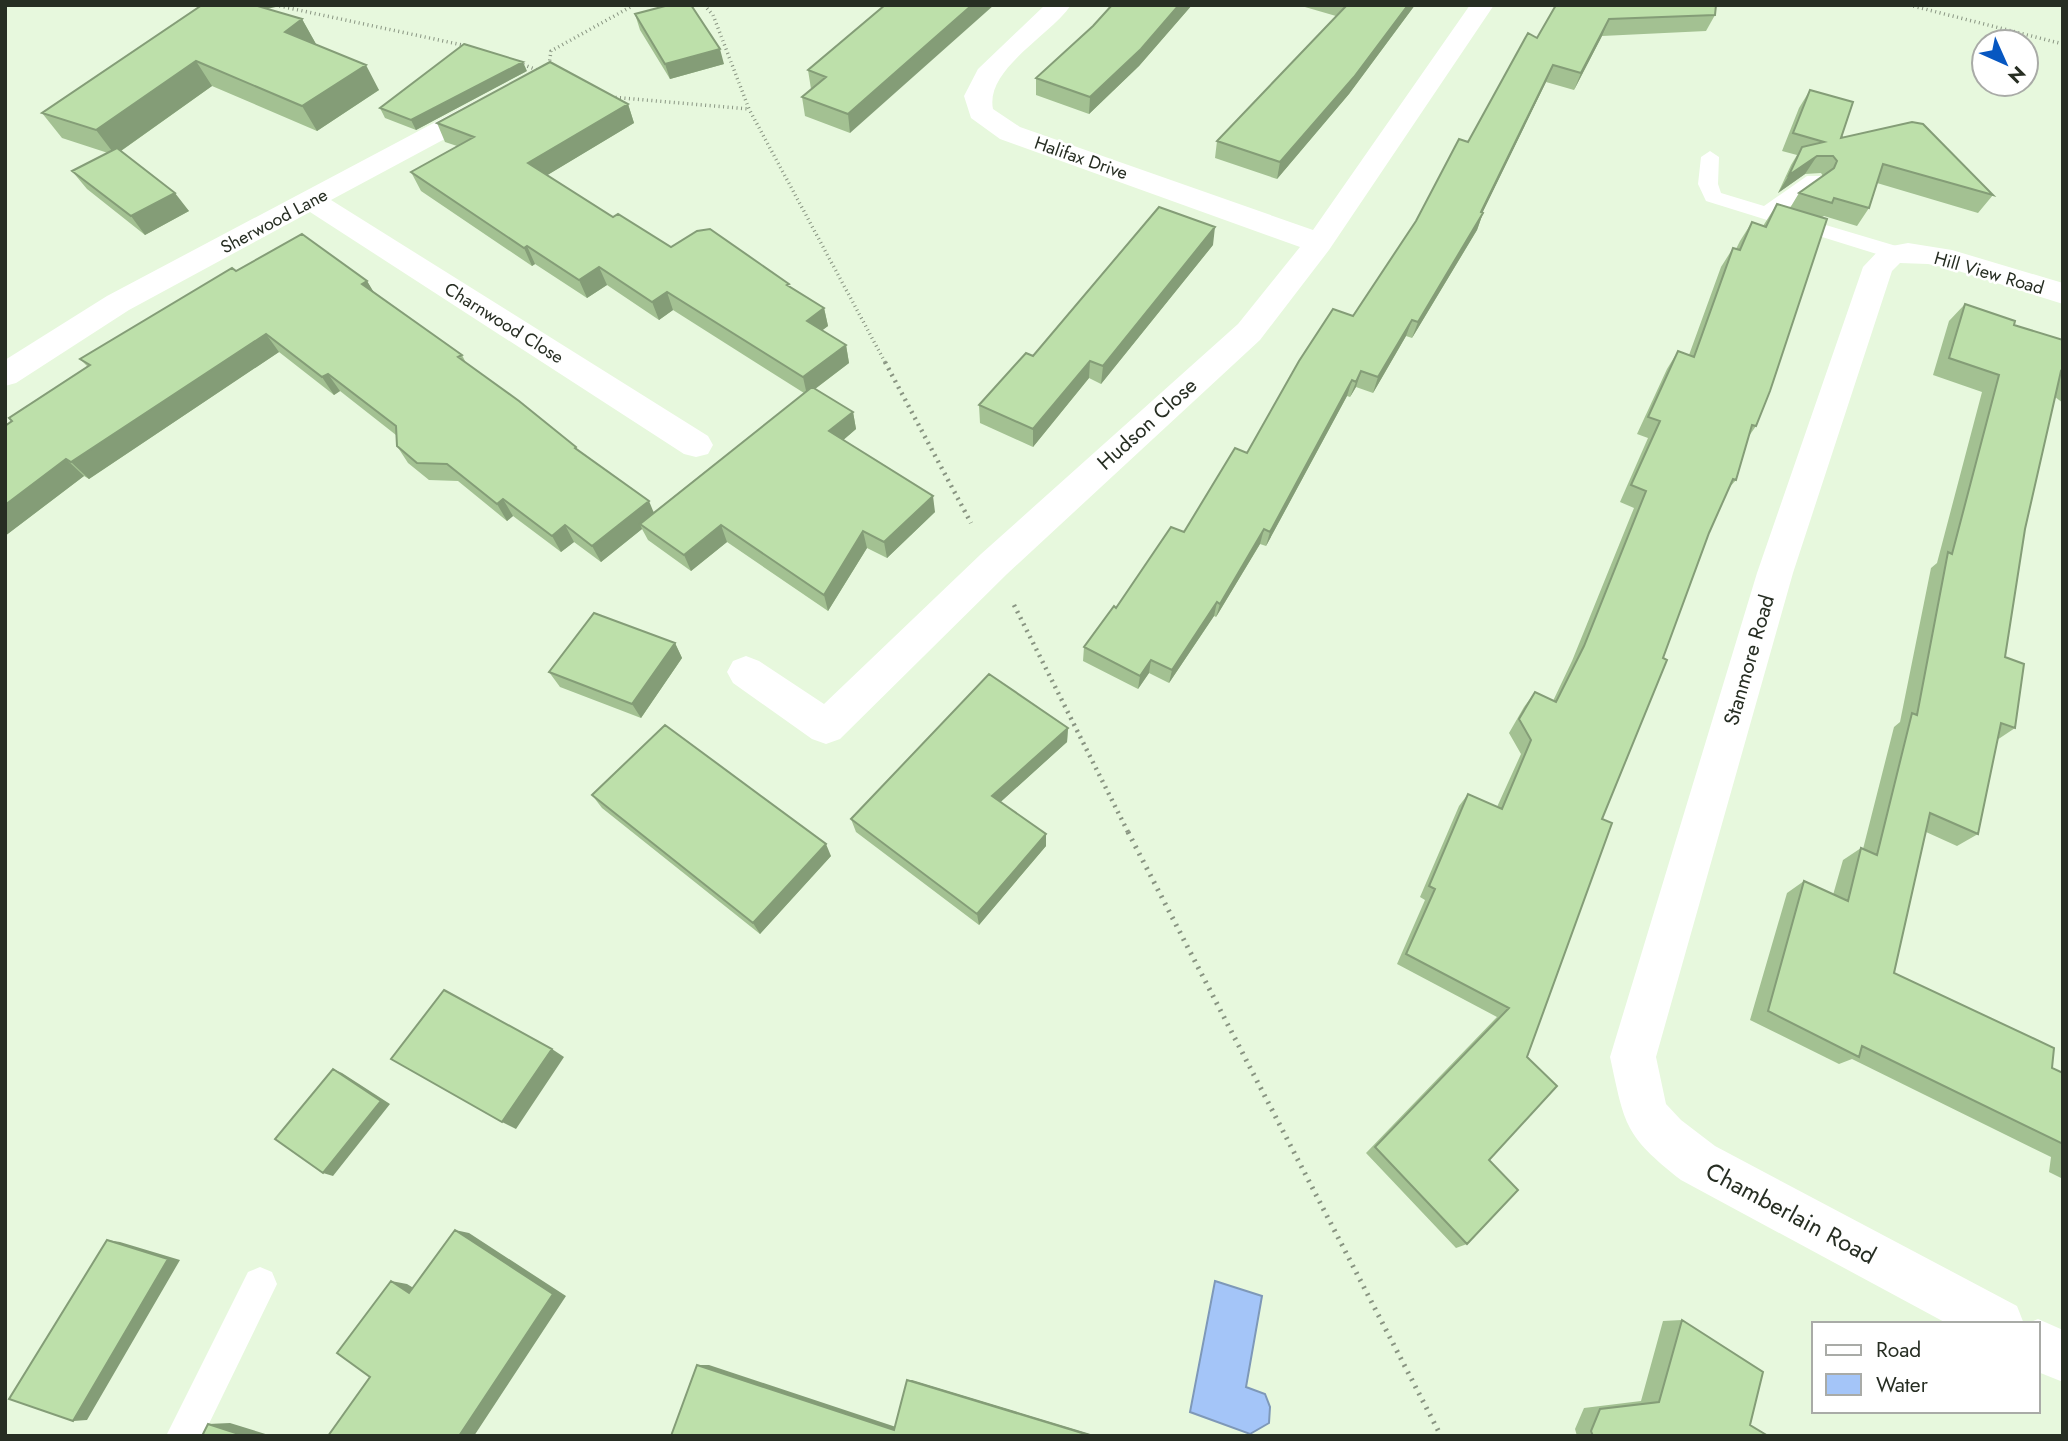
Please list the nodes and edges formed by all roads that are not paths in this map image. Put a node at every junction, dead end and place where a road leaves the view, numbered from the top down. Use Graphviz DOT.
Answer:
graph roads {
  1 [pos="1059,5"];
  2 [pos="1482,5"];
  3 [pos="512,92"];
  4 [pos="1710,157"];
  5 [pos="1814,180"];
  6 [pos="312,201"];
  7 [pos="1766,214"];
  8 [pos="1319,243"];
  9 [pos="1887,260"];
  10 [pos="2063,294"];
  11 [pos="5,375"];
  12 [pos="696,445"];
  13 [pos="746,672"];
  14 [pos="1633,1057"];
  15 [pos="260,1284"];
  16 [pos="1995,1322"];
  17 [pos="2040,1345"];
  18 [pos="2063,1357"];
  19 [pos="184,1436"];
  1 -- 8 [label="street, Halifax Drive"];
  2 -- 8 [label="street, Hudson Close"];
  3 -- 6 [label="street, Sherwood Lane"];
  4 -- 7 [label="lane"];
  5 -- 7 [label="lane"];
  6 -- 11 [label="street, Sherwood Lane"];
  6 -- 12 [label="street, Charnwood Close"];
  7 -- 9 [label="lane"];
  8 -- 13 [label="street, Hudson Close"];
  9 -- 10 [label="street, Hill View Road"];
  9 -- 14 [label="street, Stanmore Road"];
  14 -- 16 [label="street, Chamberlain Road"];
  15 -- 19 [label="lane"];
  17 -- 18 [label="street"];
}
